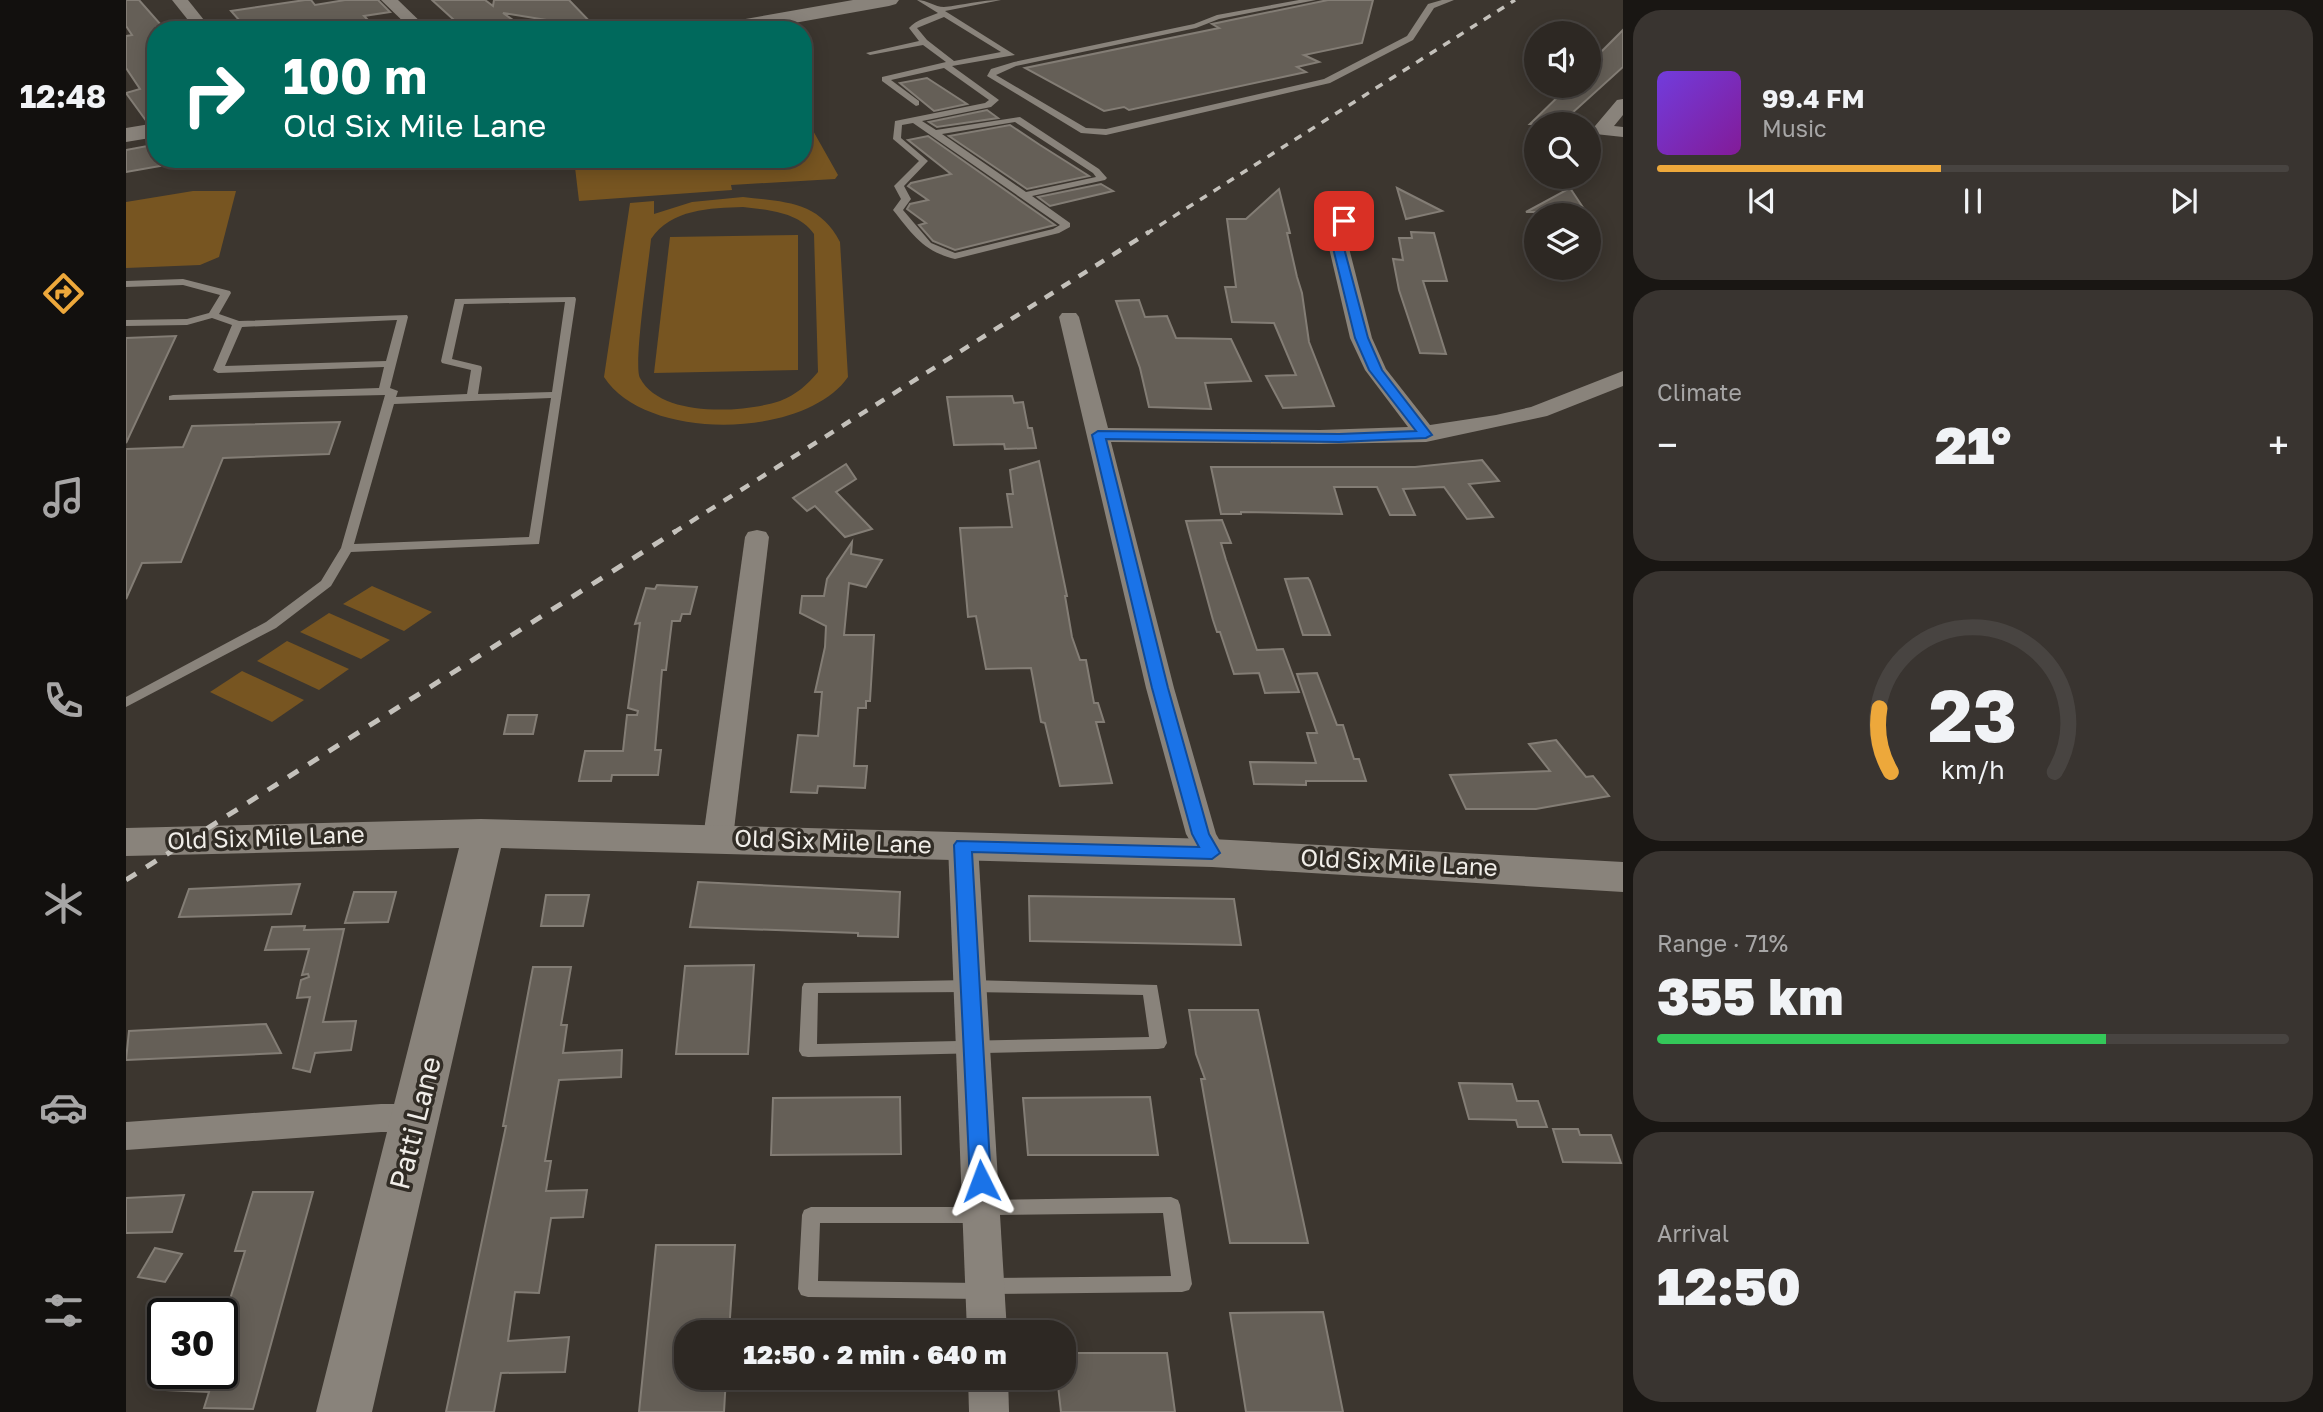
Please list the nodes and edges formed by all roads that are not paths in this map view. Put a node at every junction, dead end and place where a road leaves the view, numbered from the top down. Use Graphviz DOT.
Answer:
graph roads {
  1 [pos="180,0"];
  2 [pos="389,0"];
  3 [pos="889,0"];
  4 [pos="921,0"];
  5 [pos="997,0"];
  6 [pos="1312,0"];
  7 [pos="1450,0"];
  8 [pos="941,12"];
  9 [pos="197,21"];
  10 [pos="411,21"];
  11 [pos="769,21"];
  12 [pos="924,42"];
  13 [pos="870,53"];
  14 [pos="1008,53"];
  15 [pos="1023,62"];
  16 [pos="949,64"];
  17 [pos="916,103"];
  18 [pos="1623,104"];
  19 [pos="915,120"];
  20 [pos="147,132"];
  21 [pos="1623,132"];
  22 [pos="935,133"];
  23 [pos="126,135"];
  24 [pos="1026,195"];
  25 [pos="1347,218"];
  26 [pos="126,284"];
  27 [pos="213,315"];
  28 [pos="1069,317"];
  29 [pos="126,323"];
  30 [pos="238,324"];
  31 [pos="390,364"];
  32 [pos="1623,378"];
  33 [pos="557,395"];
  34 [pos="386,396"];
  35 [pos="472,397"];
  36 [pos="173,398"];
  37 [pos="1098,435"];
  38 [pos="1426,435"];
  39 [pos="757,537"];
  40 [pos="347,548"];
  41 [pos="126,703"];
  42 [pos="481,833"];
  43 [pos="718,838"];
  44 [pos="126,842"];
  45 [pos="963,845"];
  46 [pos="1212,853"];
  47 [pos="1623,877"];
  48 [pos="970,986"];
  49 [pos="974,1048"];
  50 [pos="416,1118"];
  51 [pos="126,1136"];
  52 [pos="982,1211"];
  53 [pos="986,1289"];
  54 [pos="987,1320"];
  55 [pos="988,1390"];
  56 [pos="344,1412"];
  57 [pos="989,1412"];
  1 -- 9 [label="street"];
  2 -- 10 [label="street"];
  3 -- 11 [label="street"];
  4 -- 8 [label="lane"];
  5 -- 8 [label="lane"];
  6 -- 15 [label="lane"];
  7 -- 15 [label="lane"];
  8 -- 12 [label="lane"];
  8 -- 14 [label="lane"];
  12 -- 13 [label="lane"];
  12 -- 16 [label="lane"];
  14 -- 15 [label="lane"];
  14 -- 16 [label="lane"];
  16 -- 17 [label="lane"];
  16 -- 19 [label="lane"];
  18 -- 21 [label="street"];
  19 -- 22 [label="lane"];
  19 -- 24 [label="lane"];
  20 -- 23 [label="street"];
  22 -- 24 [label="lane"];
  22 -- 24 [label="lane"];
  25 -- 38 [label="street"];
  26 -- 27 [label="lane"];
  27 -- 29 [label="lane"];
  27 -- 30 [label="lane"];
  28 -- 37 [label="street"];
  30 -- 31 [label="lane"];
  30 -- 31 [label="lane"];
  31 -- 34 [label="lane"];
  32 -- 38 [label="street"];
  33 -- 35 [label="lane"];
  33 -- 35 [label="lane"];
  33 -- 40 [label="lane"];
  34 -- 35 [label="lane"];
  34 -- 36 [label="lane"];
  34 -- 40 [label="lane"];
  37 -- 38 [label="street"];
  37 -- 46 [label="street"];
  39 -- 43 [label="street"];
  40 -- 41 [label="lane"];
  42 -- 43 [label="street, Old Six Mile Lane"];
  42 -- 44 [label="street, Old Six Mile Lane"];
  42 -- 50 [label="street, Patti Lane"];
  43 -- 45 [label="street, Old Six Mile Lane"];
  45 -- 46 [label="street, Old Six Mile Lane"];
  45 -- 48 [label="street"];
  46 -- 47 [label="street, Old Six Mile Lane"];
  48 -- 49 [label="street"];
  48 -- 49 [label="lane"];
  48 -- 49 [label="lane"];
  49 -- 52 [label="street"];
  50 -- 51 [label="street"];
  50 -- 56 [label="street, Patti Lane"];
  52 -- 53 [label="street"];
  52 -- 53 [label="lane"];
  52 -- 53 [label="lane"];
  53 -- 54 [label="street"];
  55 -- 57 [label="street"];
}
